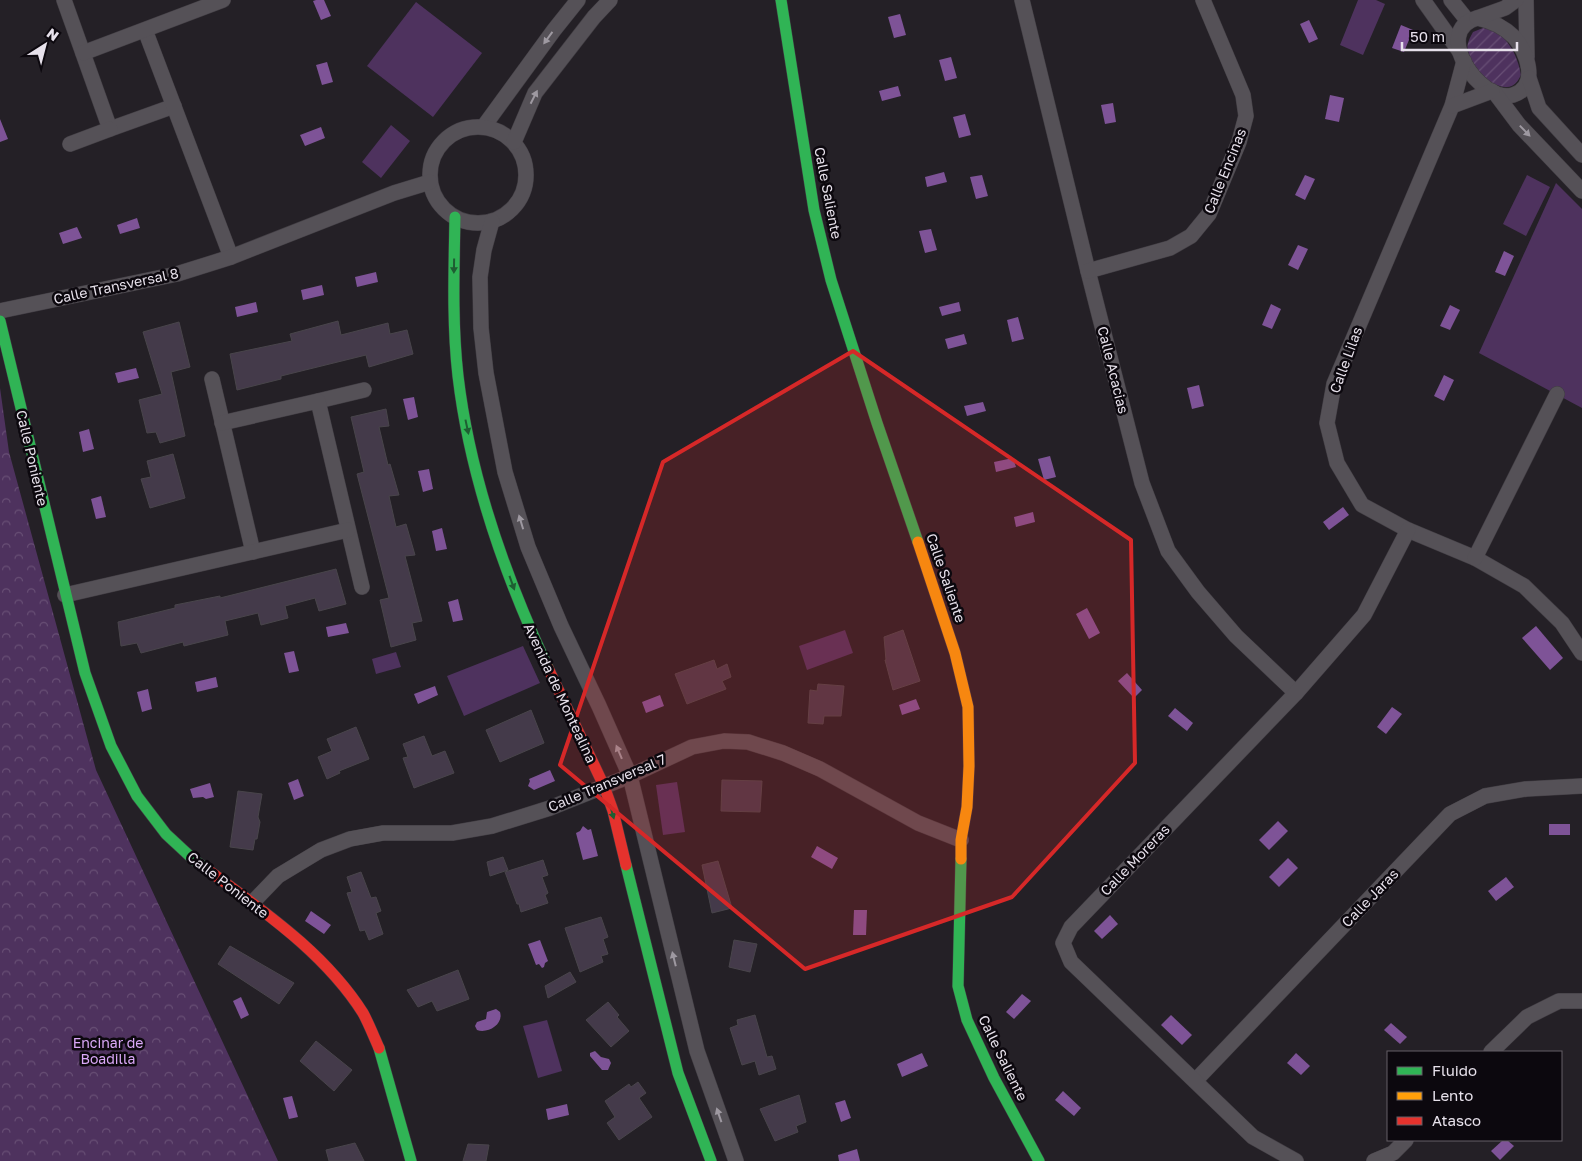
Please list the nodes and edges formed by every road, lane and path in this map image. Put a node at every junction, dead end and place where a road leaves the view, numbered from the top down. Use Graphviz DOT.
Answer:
graph roads {
  1 [pos="64,0"];
  2 [pos="223,0"];
  3 [pos="578,0"];
  4 [pos="610,0"];
  5 [pos="781,0"];
  6 [pos="1022,0"];
  7 [pos="1203,0"];
  8 [pos="1423,0"];
  9 [pos="1451,0"];
  10 [pos="1516,0"];
  11 [pos="1526,0"];
  12 [pos="1472,19"];
  13 [pos="144,30"];
  14 [pos="83,53"];
  15 [pos="1462,57"];
  16 [pos="1527,60"];
  17 [pos="1529,78"];
  18 [pos="1494,92"];
  19 [pos="174,106"];
  20 [pos="1452,106"];
  21 [pos="484,126"];
  22 [pos="110,129"];
  23 [pos="514,142"];
  24 [pos="70,144"];
  25 [pos="1582,155"];
  26 [pos="430,182"];
  27 [pos="1582,191"];
  28 [pos="456,217"];
  29 [pos="492,221"];
  30 [pos="231,257"];
  31 [pos="1088,271"];
  32 [pos="0,311"];
  33 [pos="0,321"];
  34 [pos="212,379"];
  35 [pos="364,390"];
  36 [pos="1557,394"];
  37 [pos="318,401"];
  38 [pos="222,423"];
  39 [pos="348,530"];
  40 [pos="1408,530"];
  41 [pos="252,552"];
  42 [pos="1475,558"];
  43 [pos="362,587"];
  44 [pos="65,595"];
  45 [pos="1582,653"];
  46 [pos="1296,693"];
  47 [pos="630,776"];
  48 [pos="604,786"];
  49 [pos="1582,786"];
  50 [pos="961,840"];
  51 [pos="252,902"];
  52 [pos="1582,1001"];
  53 [pos="1492,1051"];
  54 [pos="1195,1081"];
  55 [pos="1405,1141"];
  56 [pos="411,1161"];
  57 [pos="711,1161"];
  58 [pos="736,1161"];
  59 [pos="1039,1161"];
  60 [pos="1296,1161"];
  61 [pos="1374,1161"];
  1 -- 14 [label="street"];
  2 -- 13 [label="street"];
  3 -- 21 [label="street, one-way"];
  23 -- 4 [label="street, one-way"];
  5 -- 50 [label="street, Calle Saliente"];
  6 -- 31 [label="street, Calle Acacias"];
  7 -- 31 [label="street, Calle Encinas"];
  8 -- 15 [label="street"];
  9 -- 12 [label="street"];
  10 -- 12 [label="street"];
  11 -- 16 [label="street"];
  12 -- 15 [label="street"];
  12 -- 16 [label="street"];
  13 -- 14 [label="street"];
  13 -- 19 [label="street"];
  14 -- 22 [label="street"];
  15 -- 18 [label="street"];
  15 -- 20 [label="street, Calle Lilas"];
  16 -- 17 [label="street"];
  17 -- 18 [label="street"];
  17 -- 25 [label="street"];
  18 -- 20 [label="street"];
  18 -- 27 [label="street, one-way"];
  19 -- 22 [label="street"];
  19 -- 30 [label="street"];
  20 -- 40 [label="street, Calle Lilas"];
  21 -- 23 [label="street"];
  21 -- 26 [label="street"];
  22 -- 24 [label="street"];
  23 -- 29 [label="street"];
  26 -- 28 [label="street"];
  26 -- 30 [label="street, Calle Transversal 8"];
  28 -- 29 [label="street"];
  28 -- 48 [label="street, Avenida de Montealina, one-way"];
  47 -- 29 [label="street, Avenida de Montealina, one-way"];
  30 -- 32 [label="street, Calle Transversal 8"];
  31 -- 46 [label="street, Calle Acacias"];
  33 -- 44 [label="street, Calle Poniente"];
  34 -- 38 [label="street"];
  35 -- 37 [label="street"];
  36 -- 42 [label="street"];
  37 -- 38 [label="street"];
  37 -- 39 [label="street"];
  38 -- 41 [label="street"];
  39 -- 41 [label="street"];
  39 -- 43 [label="street"];
  40 -- 42 [label="street, Calle Lilas"];
  40 -- 46 [label="street, Calle Moreras"];
  41 -- 44 [label="street"];
  42 -- 45 [label="street, Calle Lilas"];
  44 -- 51 [label="street, Calle Poniente"];
  46 -- 54 [label="street, Calle Moreras"];
  47 -- 48 [label="street, Calle Transversal 7"];
  47 -- 50 [label="street, Calle Transversal 7"];
  58 -- 47 [label="street, Avenida de Montealina, one-way"];
  48 -- 51 [label="street, Calle Transversal 7"];
  48 -- 57 [label="street, Avenida de Montealina, one-way"];
  49 -- 54 [label="street, Calle Jaras"];
  50 -- 59 [label="street, Calle Saliente"];
  51 -- 56 [label="street, Calle Poniente"];
  52 -- 53 [label="street"];
  54 -- 60 [label="street, Calle Moreras"];
  55 -- 61 [label="street"];
}
